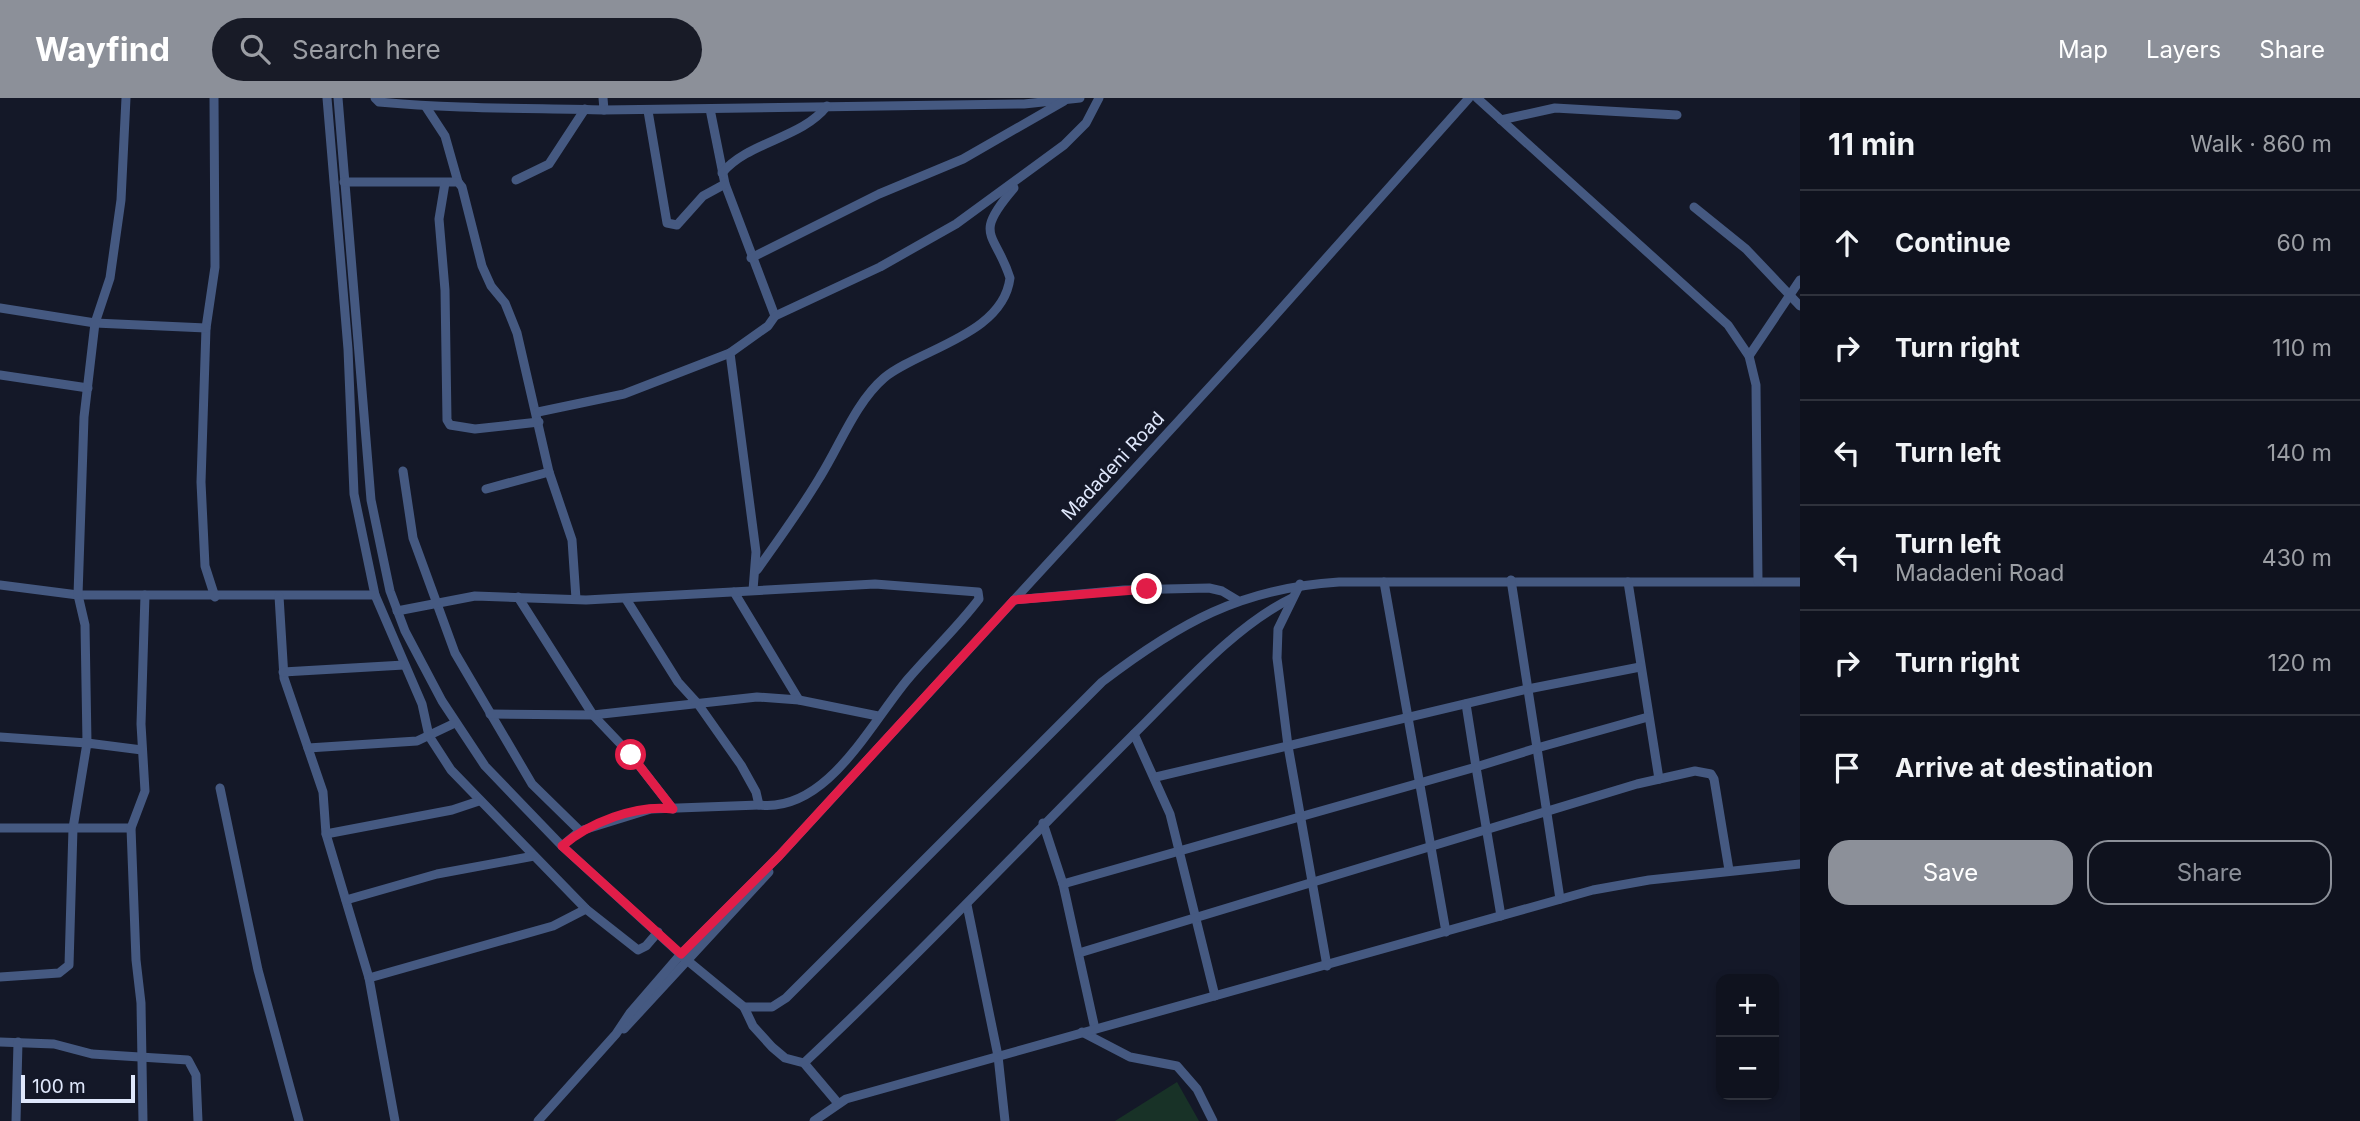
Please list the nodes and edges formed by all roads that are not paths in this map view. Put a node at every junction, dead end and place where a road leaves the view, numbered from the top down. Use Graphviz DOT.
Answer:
graph roads {
  1 [pos="126,98"];
  2 [pos="214,98"];
  3 [pos="327,98"];
  4 [pos="338,98"];
  5 [pos="375,98"];
  6 [pos="603,98"];
  7 [pos="1080,98"];
  8 [pos="1099,98"];
  9 [pos="1469,98"];
  10 [pos="1477,98"];
  11 [pos="1065,100"];
  12 [pos="731,103"];
  13 [pos="827,106"];
  14 [pos="426,107"];
  15 [pos="584,109"];
  16 [pos="710,109"];
  17 [pos="604,110"];
  18 [pos="648,111"];
  19 [pos="1677,115"];
  20 [pos="1501,120"];
  21 [pos="329,126"];
  22 [pos="341,127"];
  23 [pos="722,173"];
  24 [pos="1025,176"];
  25 [pos="516,180"];
  26 [pos="458,182"];
  27 [pos="344,183"];
  28 [pos="445,183"];
  29 [pos="725,184"];
  30 [pos="1694,207"];
  31 [pos="751,258"];
  32 [pos="1800,280"];
  33 [pos="1790,296"];
  34 [pos="1800,306"];
  35 [pos="0,308"];
  36 [pos="775,316"];
  37 [pos="95,323"];
  38 [pos="206,328"];
  39 [pos="730,353"];
  40 [pos="1749,356"];
  41 [pos="0,375"];
  42 [pos="88,387"];
  43 [pos="538,417"];
  44 [pos="403,471"];
  45 [pos="550,472"];
  46 [pos="486,489"];
  47 [pos="757,570"];
  48 [pos="1511,580"];
  49 [pos="1758,581"];
  50 [pos="1384,582"];
  51 [pos="1628,582"];
  52 [pos="1800,582"];
  53 [pos="1300,584"];
  54 [pos="0,585"];
  55 [pos="753,590"];
  56 [pos="734,593"];
  57 [pos="78,595"];
  58 [pos="145,595"];
  59 [pos="375,595"];
  60 [pos="279,596"];
  61 [pos="215,597"];
  62 [pos="518,597"];
  63 [pos="1292,598"];
  64 [pos="576,599"];
  65 [pos="626,599"];
  66 [pos="1014,600"];
  67 [pos="1237,600"];
  68 [pos="435,602"];
  69 [pos="397,611"];
  70 [pos="404,664"];
  71 [pos="1640,667"];
  72 [pos="283,672"];
  73 [pos="1528,689"];
  74 [pos="799,700"];
  75 [pos="698,704"];
  76 [pos="1466,704"];
  77 [pos="490,714"];
  78 [pos="593,715"];
  79 [pos="878,716"];
  80 [pos="1648,717"];
  81 [pos="1406,718"];
  82 [pos="455,723"];
  83 [pos="1134,734"];
  84 [pos="429,736"];
  85 [pos="0,737"];
  86 [pos="87,743"];
  87 [pos="1288,746"];
  88 [pos="308,748"];
  89 [pos="1537,748"];
  90 [pos="142,750"];
  91 [pos="1476,767"];
  92 [pos="1156,777"];
  93 [pos="1659,779"];
  94 [pos="1418,785"];
  95 [pos="220,788"];
  96 [pos="479,801"];
  97 [pos="759,805"];
  98 [pos="673,809"];
  99 [pos="1546,812"];
  100 [pos="1300,816"];
  101 [pos="1043,822"];
  102 [pos="0,828"];
  103 [pos="73,828"];
  104 [pos="131,828"];
  105 [pos="1486,829"];
  106 [pos="580,831"];
  107 [pos="326,834"];
  108 [pos="562,846"];
  109 [pos="1429,848"];
  110 [pos="1180,851"];
  111 [pos="534,856"];
  112 [pos="1800,864"];
  113 [pos="1729,870"];
  114 [pos="1063,884"];
  115 [pos="1312,884"];
  116 [pos="1560,899"];
  117 [pos="346,900"];
  118 [pos="967,905"];
  119 [pos="586,909"];
  120 [pos="1501,916"];
  121 [pos="1195,917"];
  122 [pos="658,932"];
  123 [pos="1446,932"];
  124 [pos="1079,953"];
  125 [pos="685,958"];
  126 [pos="1327,965"];
  127 [pos="0,977"];
  128 [pos="369,978"];
  129 [pos="1215,996"];
  130 [pos="744,1007"];
  131 [pos="1095,1029"];
  132 [pos="1082,1032"];
  133 [pos="0,1042"];
  134 [pos="18,1042"];
  135 [pos="142,1056"];
  136 [pos="998,1056"];
  137 [pos="804,1063"];
  138 [pos="837,1102"];
  139 [pos="16,1121"];
  140 [pos="143,1121"];
  141 [pos="198,1121"];
  142 [pos="299,1121"];
  143 [pos="395,1121"];
  144 [pos="538,1121"];
  145 [pos="814,1121"];
  146 [pos="1005,1121"];
  147 [pos="1213,1121"];
  1 -- 37 [label="street"];
  2 -- 38 [label="street"];
  3 -- 21 [label="street"];
  4 -- 22 [label="street"];
  5 -- 14 [label="street"];
  6 -- 17 [label="street"];
  7 -- 11 [label="street"];
  8 -- 24 [label="street"];
  9 -- 66 [label="street, Madadeni Road"];
  10 -- 20 [label="street"];
  11 -- 13 [label="street"];
  11 -- 31 [label="street"];
  12 -- 13 [label="street"];
  12 -- 16 [label="street"];
  13 -- 23 [label="street"];
  14 -- 15 [label="street"];
  14 -- 26 [label="street"];
  15 -- 17 [label="street"];
  15 -- 25 [label="street"];
  16 -- 18 [label="street"];
  16 -- 23 [label="street"];
  17 -- 18 [label="street"];
  18 -- 29 [label="street"];
  19 -- 20 [label="street"];
  20 -- 40 [label="street"];
  21 -- 22 [label="street"];
  21 -- 59 [label="street"];
  22 -- 27 [label="street"];
  23 -- 29 [label="street"];
  24 -- 36 [label="street"];
  24 -- 47 [label="street"];
  26 -- 28 [label="street"];
  26 -- 43 [label="street"];
  27 -- 28 [label="street"];
  27 -- 69 [label="street"];
  28 -- 43 [label="street"];
  29 -- 31 [label="street"];
  30 -- 33 [label="street"];
  31 -- 36 [label="street"];
  32 -- 33 [label="street"];
  33 -- 34 [label="street"];
  33 -- 40 [label="street"];
  35 -- 37 [label="street"];
  36 -- 39 [label="street"];
  37 -- 38 [label="street"];
  37 -- 42 [label="street"];
  38 -- 61 [label="street"];
  39 -- 43 [label="street"];
  39 -- 47 [label="street"];
  40 -- 49 [label="street"];
  41 -- 42 [label="street"];
  42 -- 57 [label="street"];
  43 -- 45 [label="street"];
  44 -- 68 [label="street"];
  45 -- 46 [label="street"];
  45 -- 64 [label="street"];
  47 -- 55 [label="street"];
  48 -- 50 [label="street"];
  48 -- 51 [label="street"];
  48 -- 73 [label="street"];
  49 -- 51 [label="street"];
  49 -- 52 [label="street"];
  50 -- 53 [label="street"];
  50 -- 81 [label="street"];
  51 -- 71 [label="street"];
  53 -- 63 [label="street"];
  53 -- 67 [label="street"];
  54 -- 57 [label="street"];
  55 -- 56 [label="street"];
  55 -- 79 [label="street"];
  56 -- 65 [label="street"];
  56 -- 74 [label="street"];
  57 -- 58 [label="street"];
  57 -- 86 [label="street"];
  58 -- 61 [label="street"];
  58 -- 90 [label="street"];
  59 -- 60 [label="street"];
  59 -- 70 [label="street"];
  60 -- 61 [label="street"];
  60 -- 72 [label="street"];
  62 -- 64 [label="street"];
  62 -- 68 [label="street"];
  62 -- 78 [label="street"];
  63 -- 83 [label="street"];
  63 -- 87 [label="street"];
  64 -- 65 [label="street"];
  65 -- 75 [label="street"];
  66 -- 67 [label="street"];
  66 -- 125 [label="street, Madadeni Road"];
  67 -- 130 [label="street"];
  68 -- 69 [label="street"];
  68 -- 77 [label="street"];
  69 -- 82 [label="street"];
  70 -- 72 [label="street"];
  70 -- 84 [label="street"];
  71 -- 73 [label="street"];
  71 -- 80 [label="street"];
  72 -- 88 [label="street"];
  73 -- 76 [label="street"];
  73 -- 89 [label="street"];
  74 -- 75 [label="street"];
  74 -- 79 [label="street"];
  75 -- 78 [label="street"];
  75 -- 97 [label="street"];
  76 -- 81 [label="street"];
  76 -- 91 [label="street"];
  77 -- 78 [label="street"];
  77 -- 106 [label="street"];
  78 -- 98 [label="street"];
  79 -- 97 [label="street"];
  80 -- 89 [label="street"];
  80 -- 93 [label="street"];
  81 -- 87 [label="street"];
  81 -- 94 [label="street"];
  82 -- 84 [label="street"];
  82 -- 108 [label="street"];
  83 -- 92 [label="street"];
  83 -- 101 [label="street"];
  84 -- 88 [label="street"];
  84 -- 96 [label="street"];
  85 -- 86 [label="street"];
  86 -- 90 [label="street"];
  86 -- 103 [label="street"];
  87 -- 92 [label="street"];
  87 -- 100 [label="street"];
  88 -- 107 [label="street"];
  89 -- 91 [label="street"];
  89 -- 99 [label="street"];
  90 -- 104 [label="street"];
  91 -- 94 [label="street"];
  91 -- 105 [label="street"];
  92 -- 110 [label="street"];
  93 -- 99 [label="street"];
  93 -- 113 [label="street"];
  94 -- 100 [label="street"];
  94 -- 109 [label="street"];
  95 -- 142 [label="street"];
  96 -- 107 [label="street"];
  96 -- 111 [label="street"];
  97 -- 98 [label="street"];
  98 -- 106 [label="street"];
  99 -- 105 [label="street"];
  99 -- 116 [label="street"];
  100 -- 110 [label="street"];
  100 -- 115 [label="street"];
  101 -- 114 [label="street"];
  101 -- 118 [label="street"];
  102 -- 103 [label="street"];
  103 -- 104 [label="street"];
  103 -- 127 [label="street"];
  104 -- 135 [label="street"];
  105 -- 109 [label="street"];
  105 -- 120 [label="street"];
  106 -- 108 [label="street"];
  107 -- 117 [label="street"];
  108 -- 122 [label="street"];
  109 -- 115 [label="street"];
  109 -- 123 [label="street"];
  110 -- 114 [label="street"];
  110 -- 121 [label="street"];
  111 -- 117 [label="street"];
  111 -- 119 [label="street"];
  112 -- 113 [label="street"];
  113 -- 116 [label="street"];
  114 -- 124 [label="street"];
  115 -- 121 [label="street"];
  115 -- 126 [label="street"];
  116 -- 120 [label="street"];
  117 -- 128 [label="street"];
  118 -- 136 [label="street"];
  118 -- 137 [label="street"];
  119 -- 122 [label="street"];
  119 -- 128 [label="street"];
  120 -- 123 [label="street"];
  121 -- 124 [label="street"];
  121 -- 129 [label="street"];
  122 -- 125 [label="street"];
  123 -- 126 [label="street"];
  124 -- 131 [label="street"];
  125 -- 130 [label="street"];
  125 -- 144 [label="street, Madadeni Road"];
  126 -- 129 [label="street"];
  128 -- 143 [label="street"];
  129 -- 131 [label="street"];
  130 -- 137 [label="street"];
  131 -- 132 [label="street"];
  132 -- 136 [label="street"];
  132 -- 147 [label="street"];
  133 -- 134 [label="street"];
  134 -- 135 [label="street"];
  134 -- 139 [label="street"];
  135 -- 140 [label="street"];
  135 -- 141 [label="street"];
  136 -- 138 [label="street"];
  136 -- 146 [label="street"];
  137 -- 138 [label="street"];
  138 -- 145 [label="street"];
}
